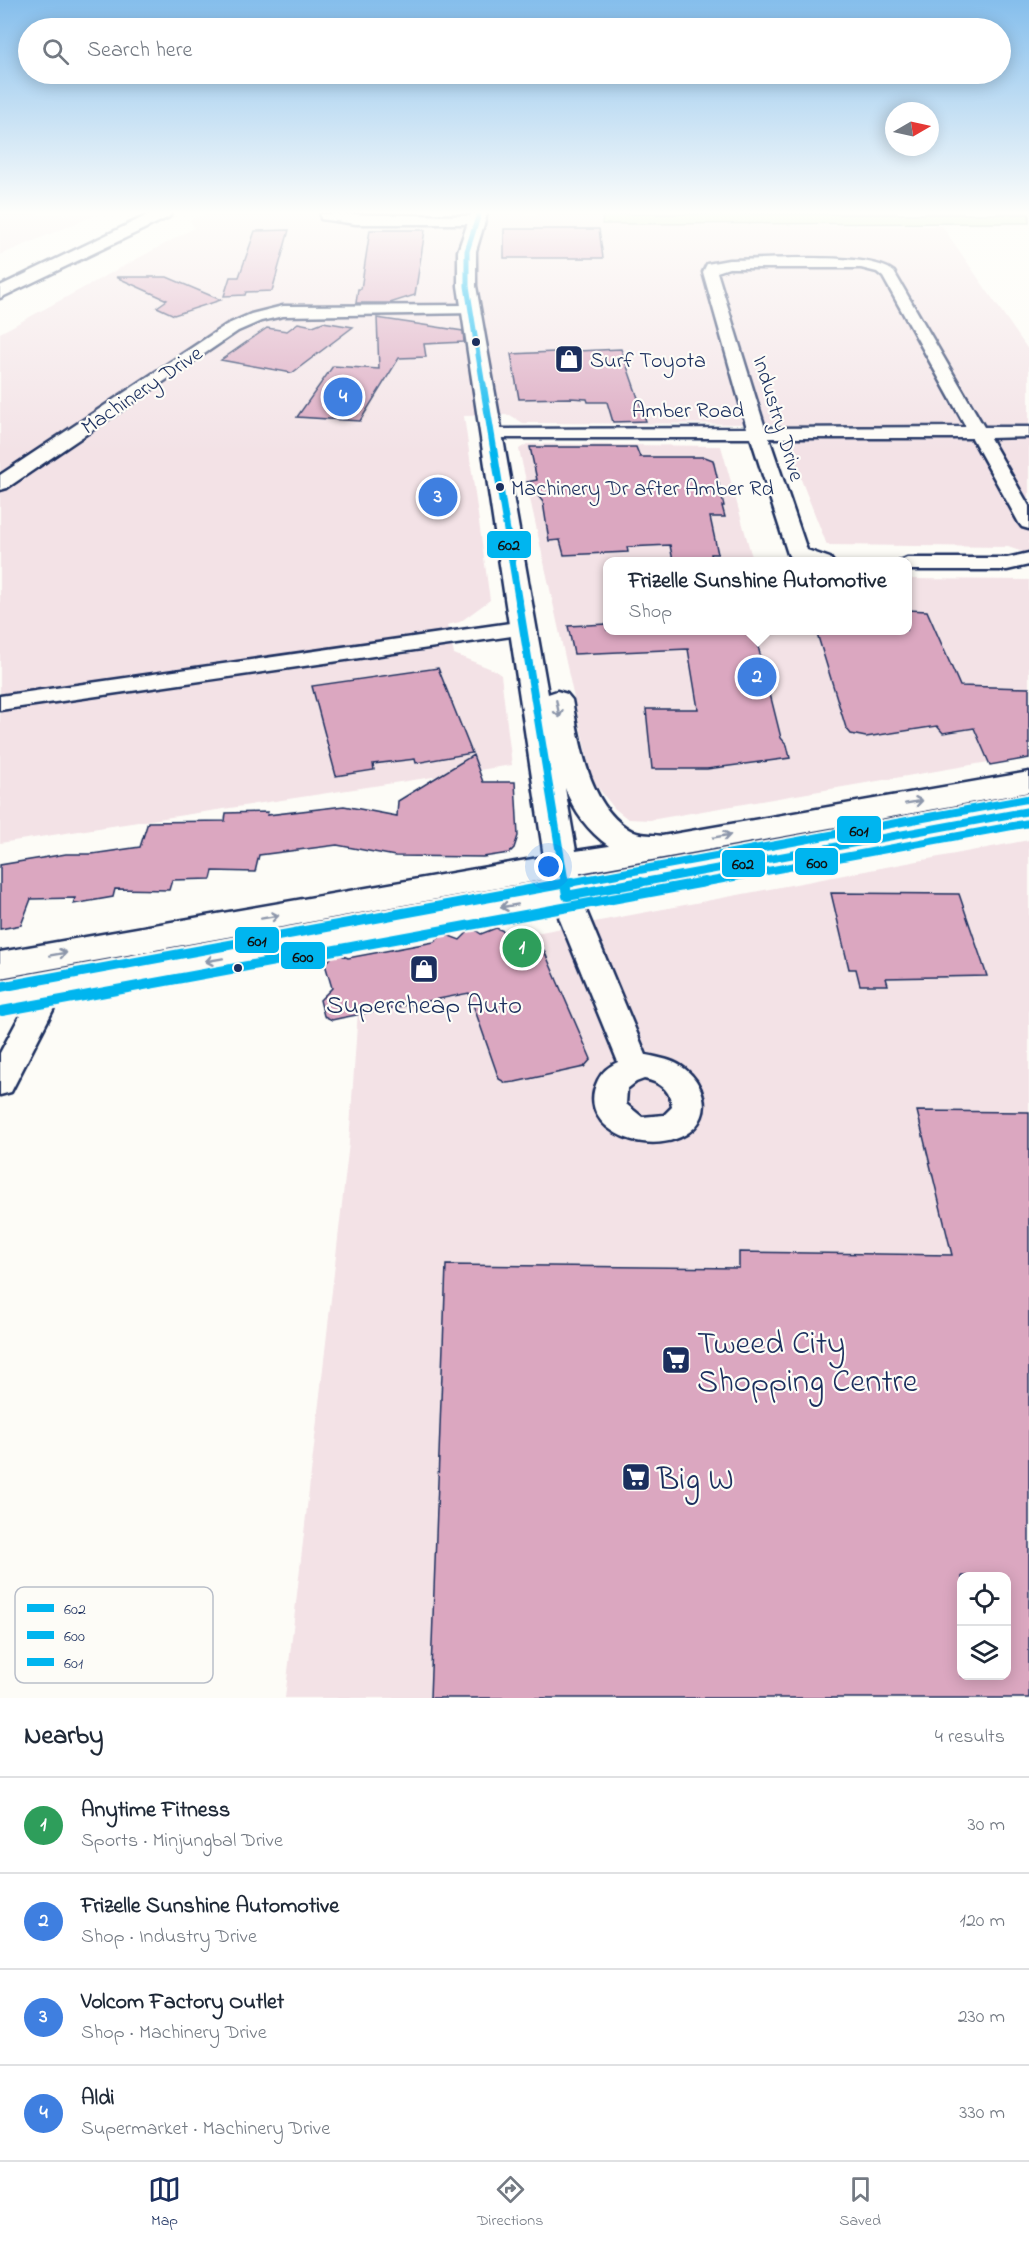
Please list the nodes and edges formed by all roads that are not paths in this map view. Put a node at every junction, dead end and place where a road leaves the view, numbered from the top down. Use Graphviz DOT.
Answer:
graph roads {
  1 [pos="468,293"];
  2 [pos="716,293"];
  3 [pos="899,293"];
  4 [pos="470,310"];
  5 [pos="1029,432"];
  6 [pos="758,433"];
  7 [pos="977,433"];
  8 [pos="491,434"];
  9 [pos="0,484"];
  10 [pos="1029,523"];
  11 [pos="806,557"];
  12 [pos="1029,559"];
  13 [pos="912,564"];
  14 [pos="525,633"];
  15 [pos="0,704"];
  16 [pos="1029,782"];
  17 [pos="1029,811"];
  18 [pos="665,846"];
  19 [pos="564,881"];
  20 [pos="0,964"];
  21 [pos="44,991"];
  22 [pos="0,999"];
  23 [pos="636,1068"];
  24 [pos="0,1083"];
  1 -- 4 [label="main road"];
  2 -- 6 [label="street, Industry Drive"];
  3 -- 7 [label="street, Industry Drive"];
  4 -- 8 [label="main road"];
  4 -- 9 [label="street, Machinery Drive"];
  5 -- 7 [label="street, Amber Road"];
  6 -- 7 [label="street, Amber Road"];
  6 -- 8 [label="street, Amber Road"];
  6 -- 11 [label="street, Industry Drive"];
  7 -- 10 [label="street, Industry Drive"];
  8 -- 14 [label="main road"];
  12 -- 13 [label="street"];
  14 -- 15 [label="street"];
  14 -- 18 [label="main road, one-way"];
  14 -- 19 [label="main road"];
  18 -- 16 [label="main road, one-way"];
  17 -- 19 [label="main road"];
  18 -- 19 [label="main road"];
  20 -- 19 [label="main road, one-way"];
  19 -- 21 [label="main road, one-way"];
  19 -- 23 [label="street"];
  21 -- 22 [label="main road"];
  21 -- 24 [label="street"];
}
